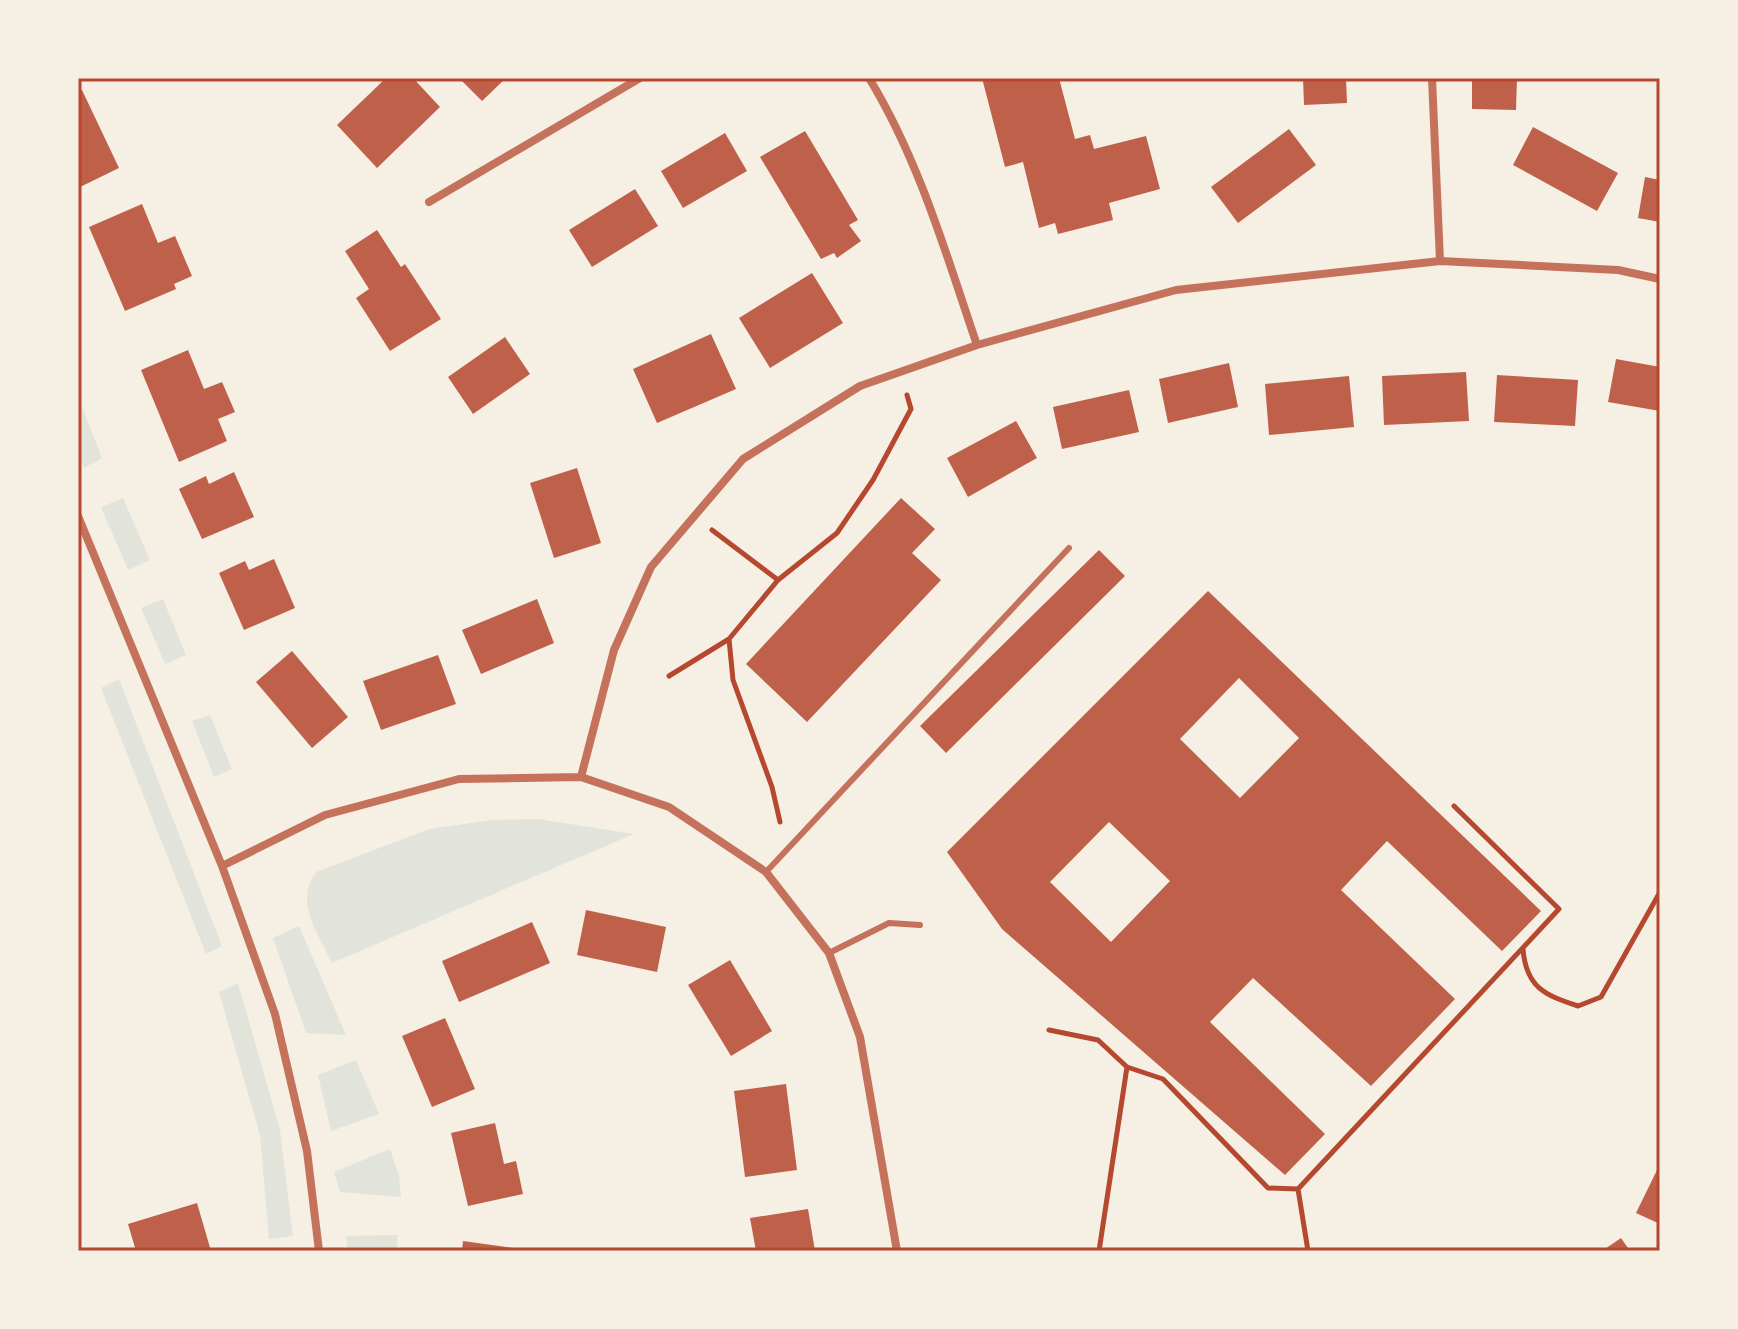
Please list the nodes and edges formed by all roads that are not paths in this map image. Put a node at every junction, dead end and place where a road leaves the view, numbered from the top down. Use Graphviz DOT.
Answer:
graph roads {
  1 [pos="640,78"];
  2 [pos="869,78"];
  3 [pos="1432,78"];
  4 [pos="429,202"];
  5 [pos="1440,261"];
  6 [pos="1660,279"];
  7 [pos="977,345"];
  8 [pos="78,516"];
  9 [pos="1069,548"];
  10 [pos="581,777"];
  11 [pos="222,866"];
  12 [pos="766,872"];
  13 [pos="920,925"];
  14 [pos="829,953"];
  15 [pos="319,1251"];
  16 [pos="897,1251"];
  1 -- 4 [label="street"];
  2 -- 7 [label="street"];
  3 -- 5 [label="street"];
  5 -- 6 [label="street"];
  5 -- 7 [label="street"];
  7 -- 10 [label="street"];
  8 -- 11 [label="street"];
  9 -- 12 [label="lane"];
  10 -- 11 [label="street"];
  10 -- 12 [label="street"];
  11 -- 15 [label="street"];
  12 -- 14 [label="street"];
  13 -- 14 [label="lane"];
  14 -- 16 [label="street"];
}
